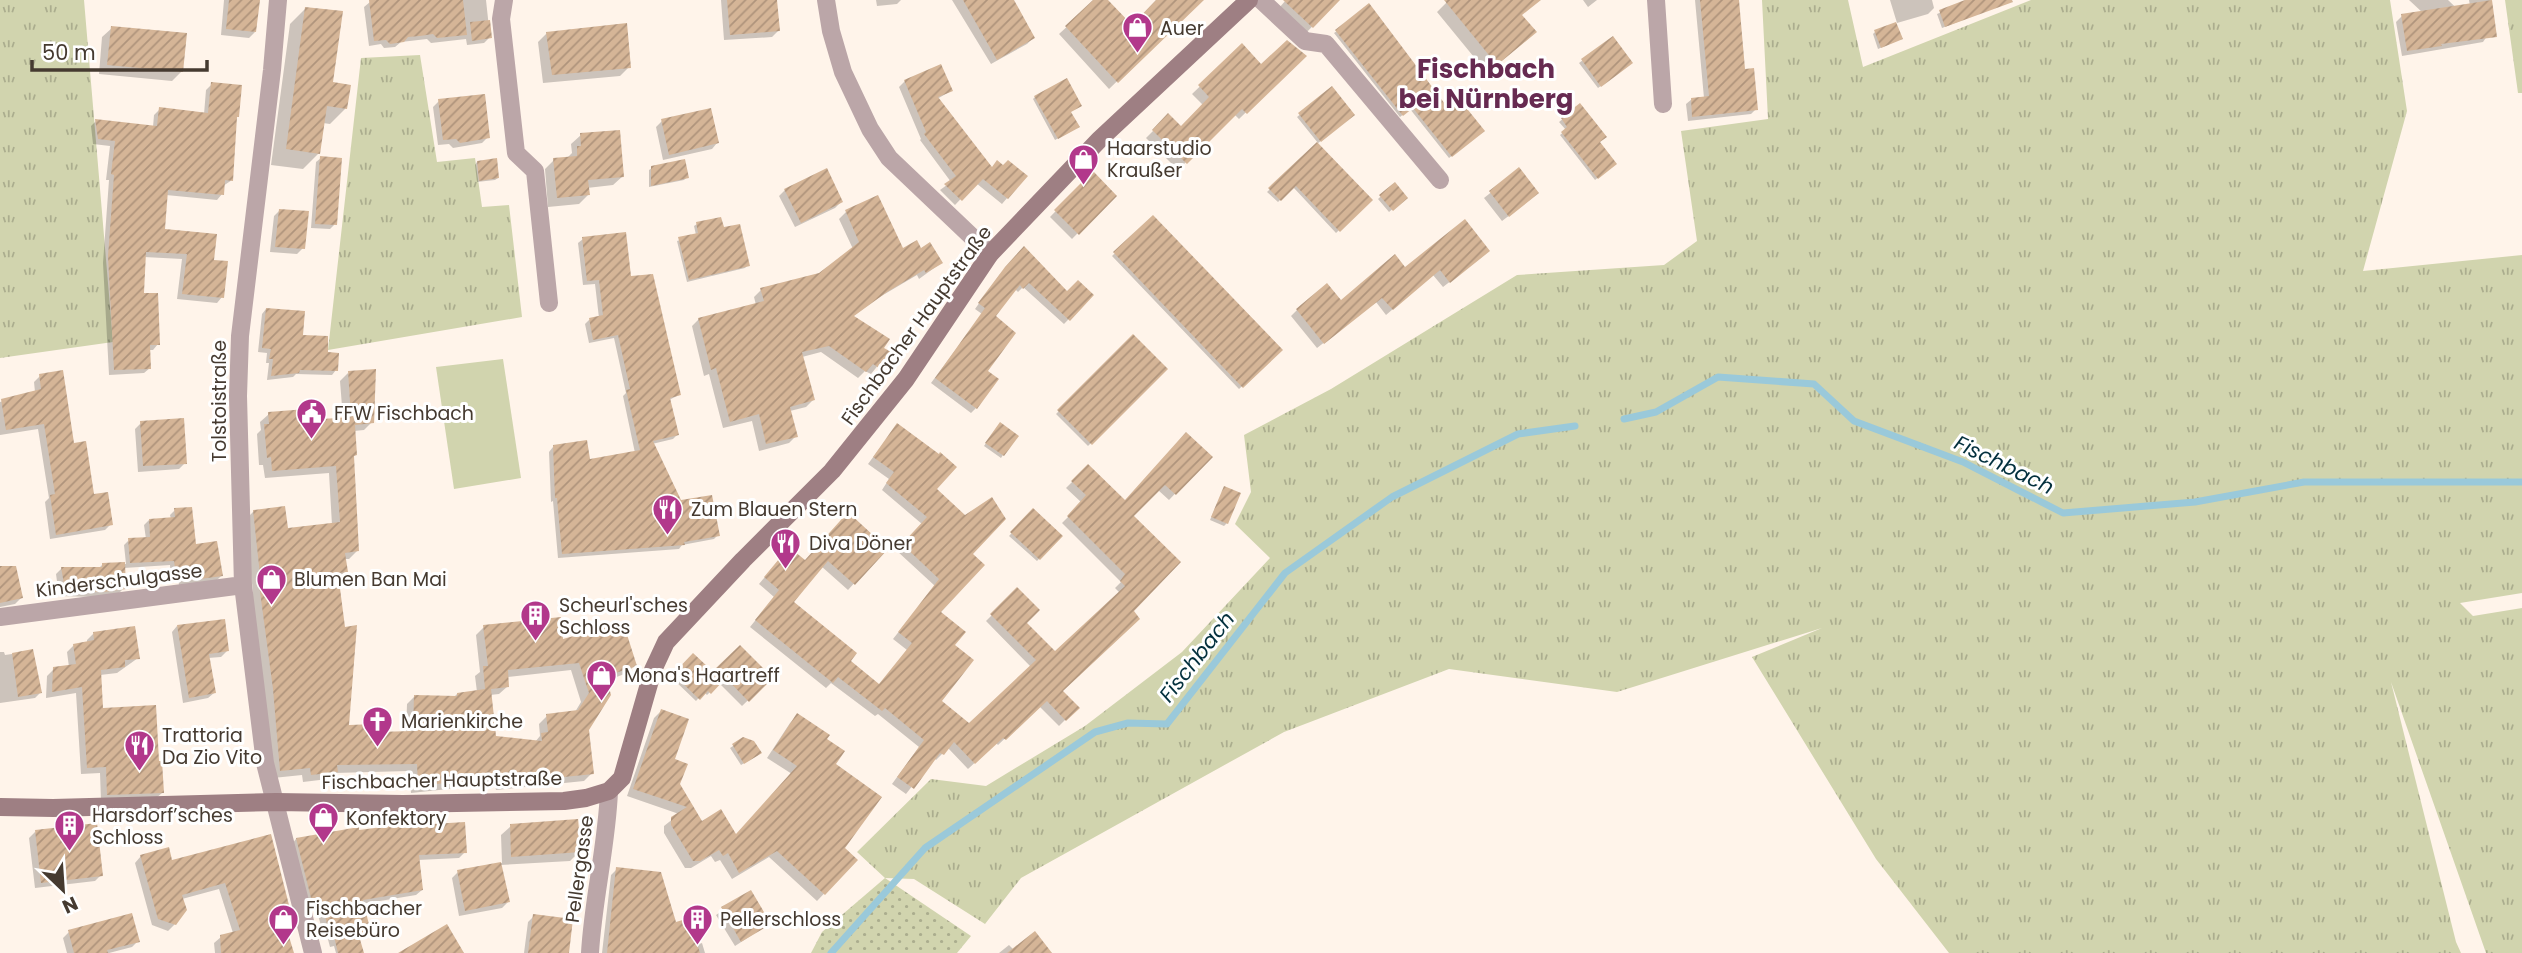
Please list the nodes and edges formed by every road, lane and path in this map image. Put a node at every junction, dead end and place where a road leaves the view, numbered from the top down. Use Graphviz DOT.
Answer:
graph roads {
  1 [pos="278,0"];
  2 [pos="504,0"];
  3 [pos="826,0"];
  4 [pos="1249,0"];
  5 [pos="1261,0"];
  6 [pos="1656,0"];
  7 [pos="1663,104"];
  8 [pos="1440,180"];
  9 [pos="990,254"];
  10 [pos="549,303"];
  11 [pos="243,586"];
  12 [pos="0,617"];
  13 [pos="608,791"];
  14 [pos="276,802"];
  15 [pos="0,807"];
  16 [pos="313,953"];
  17 [pos="590,953"];
  1 -- 11 [label="street, Tolstoistraße"];
  2 -- 10 [label="street"];
  3 -- 9 [label="street"];
  4 -- 9 [label="main road, Fischbacher Hauptstraße"];
  5 -- 8 [label="street"];
  6 -- 7 [label="street"];
  9 -- 13 [label="main road, Fischbacher Hauptstraße"];
  11 -- 12 [label="street, Kinderschulgasse"];
  11 -- 14 [label="street, Tolstoistraße"];
  13 -- 14 [label="main road, Fischbacher Hauptstraße"];
  13 -- 17 [label="street, Pellergasse"];
  14 -- 15 [label="main road, Fischbacher Hauptstraße"];
  14 -- 16 [label="street, Tolstoistraße"];
}
